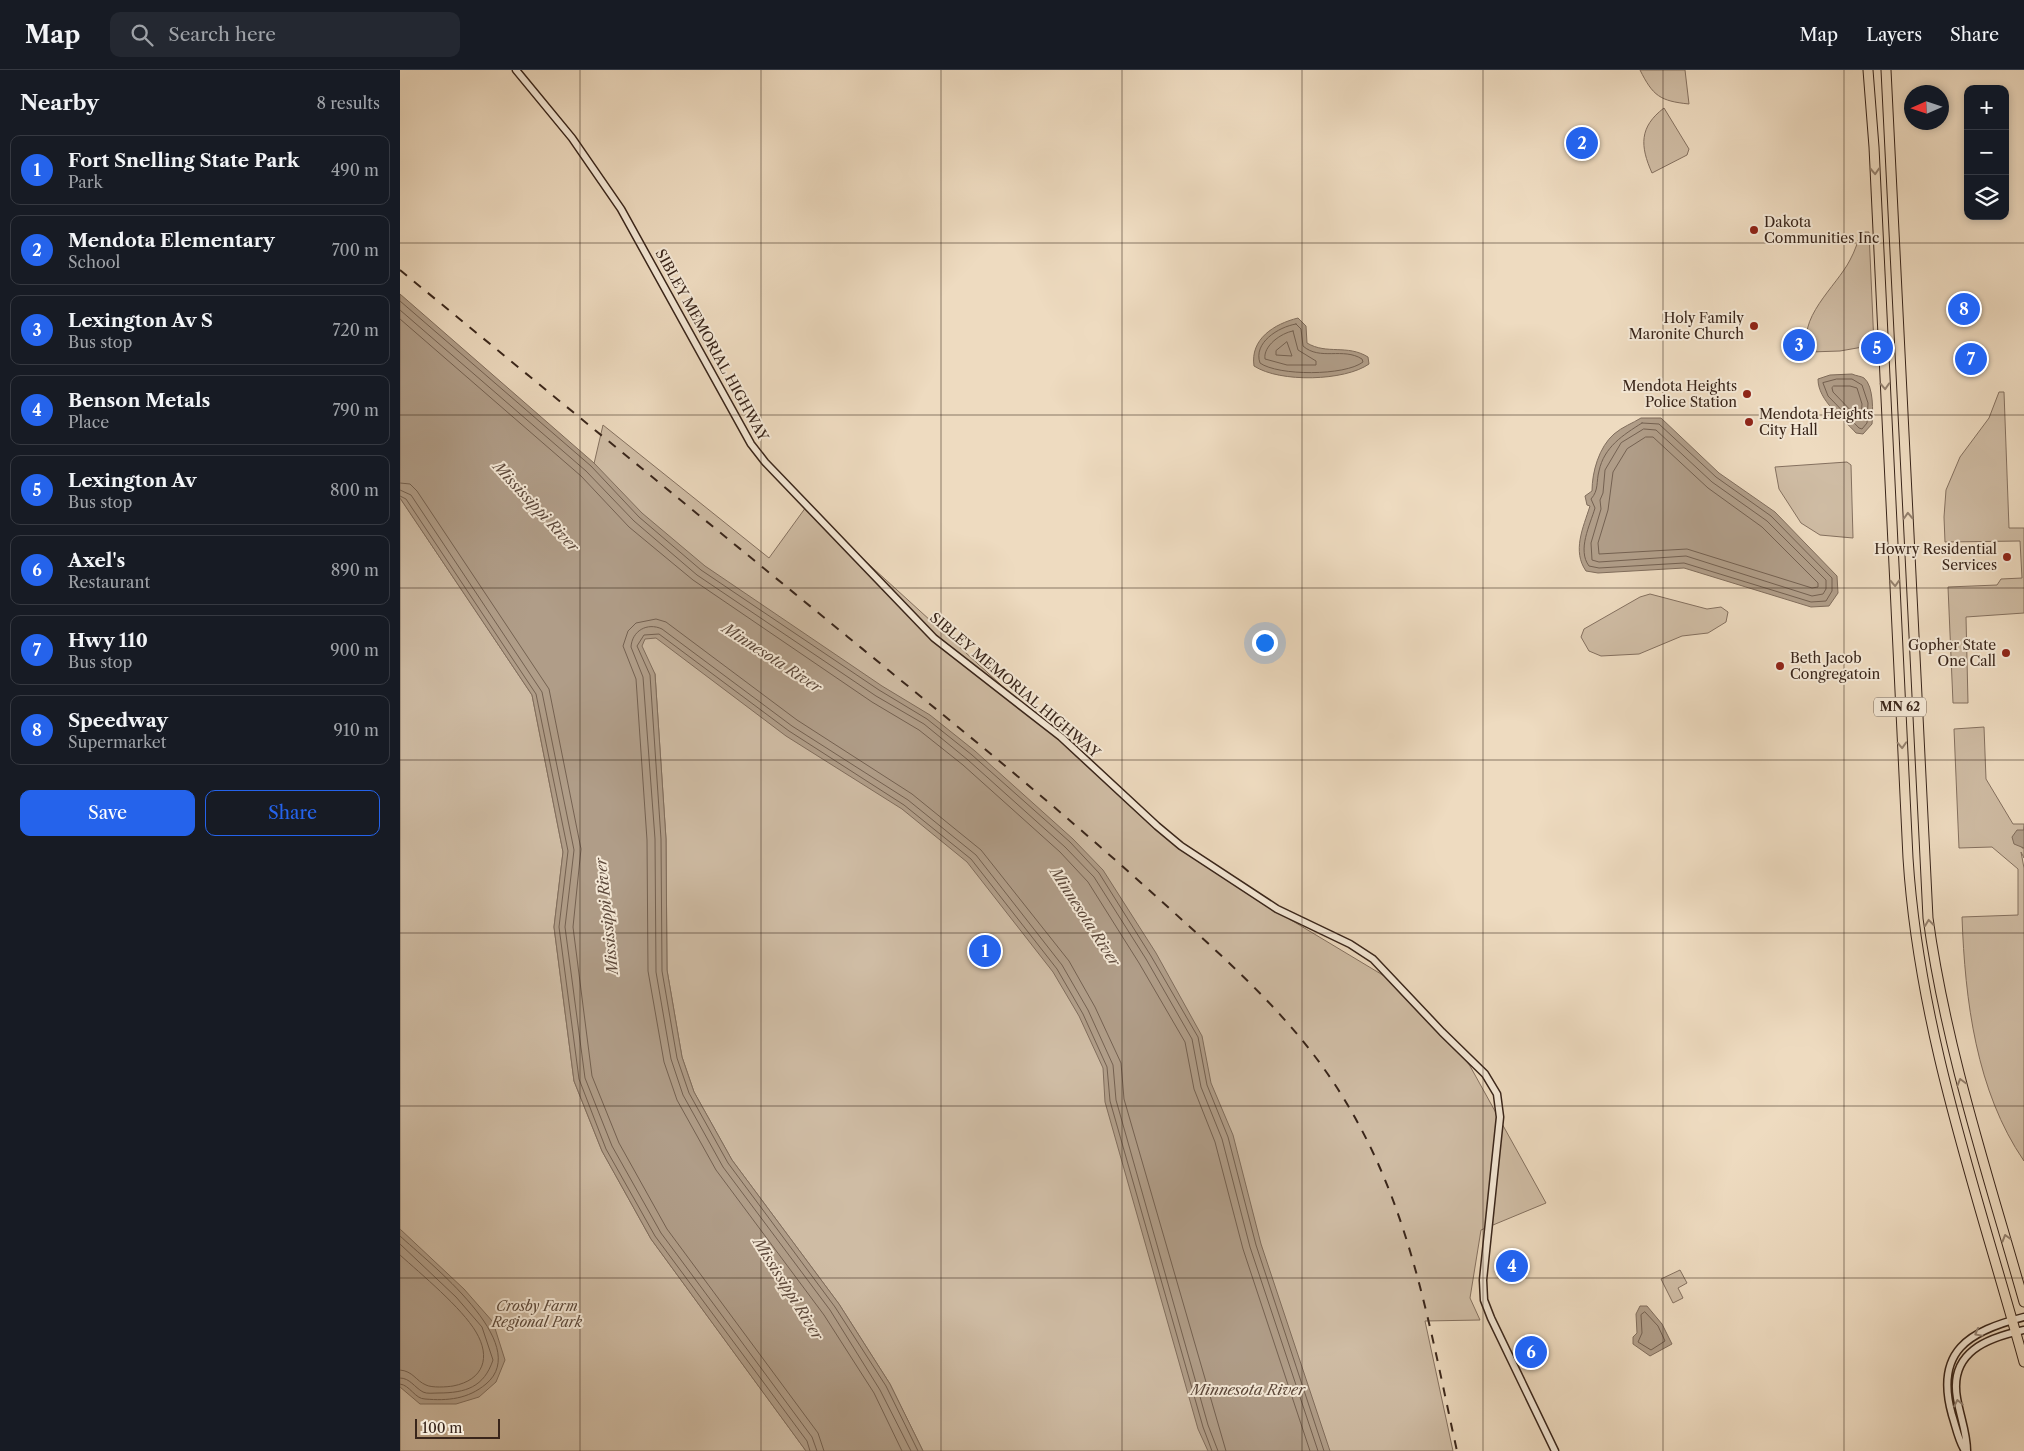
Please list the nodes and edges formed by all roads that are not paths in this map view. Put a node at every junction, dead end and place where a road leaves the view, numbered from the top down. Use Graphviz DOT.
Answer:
graph roads {
  1 [pos="516,70"];
  2 [pos="1864,70"];
  3 [pos="1868,70"];
  4 [pos="1886,70"];
  5 [pos="1874,147"];
  6 [pos="2024,1302"];
  7 [pos="2024,1317"];
  8 [pos="2012,1320"];
  9 [pos="2020,1331"];
  10 [pos="2024,1362"];
  11 [pos="1555,1451"];
  12 [pos="1966,1451"];
  1 -- 11 [label="main road, SIBLEY MEMORIAL HIGHWAY"];
  2 -- 5 [label="highway"];
  3 -- 5 [label="highway, MN 62"];
  6 -- 4 [label="highway, MN 62, one-way"];
  5 -- 8 [label="highway, MN 62, one-way"];
  7 -- 8 [label="main road"];
  8 -- 9 [label="highway, MN 62"];
  8 -- 12 [label="main road, one-way"];
  9 -- 10 [label="highway, MN 62"];
  12 -- 9 [label="main road, one-way"];
}
